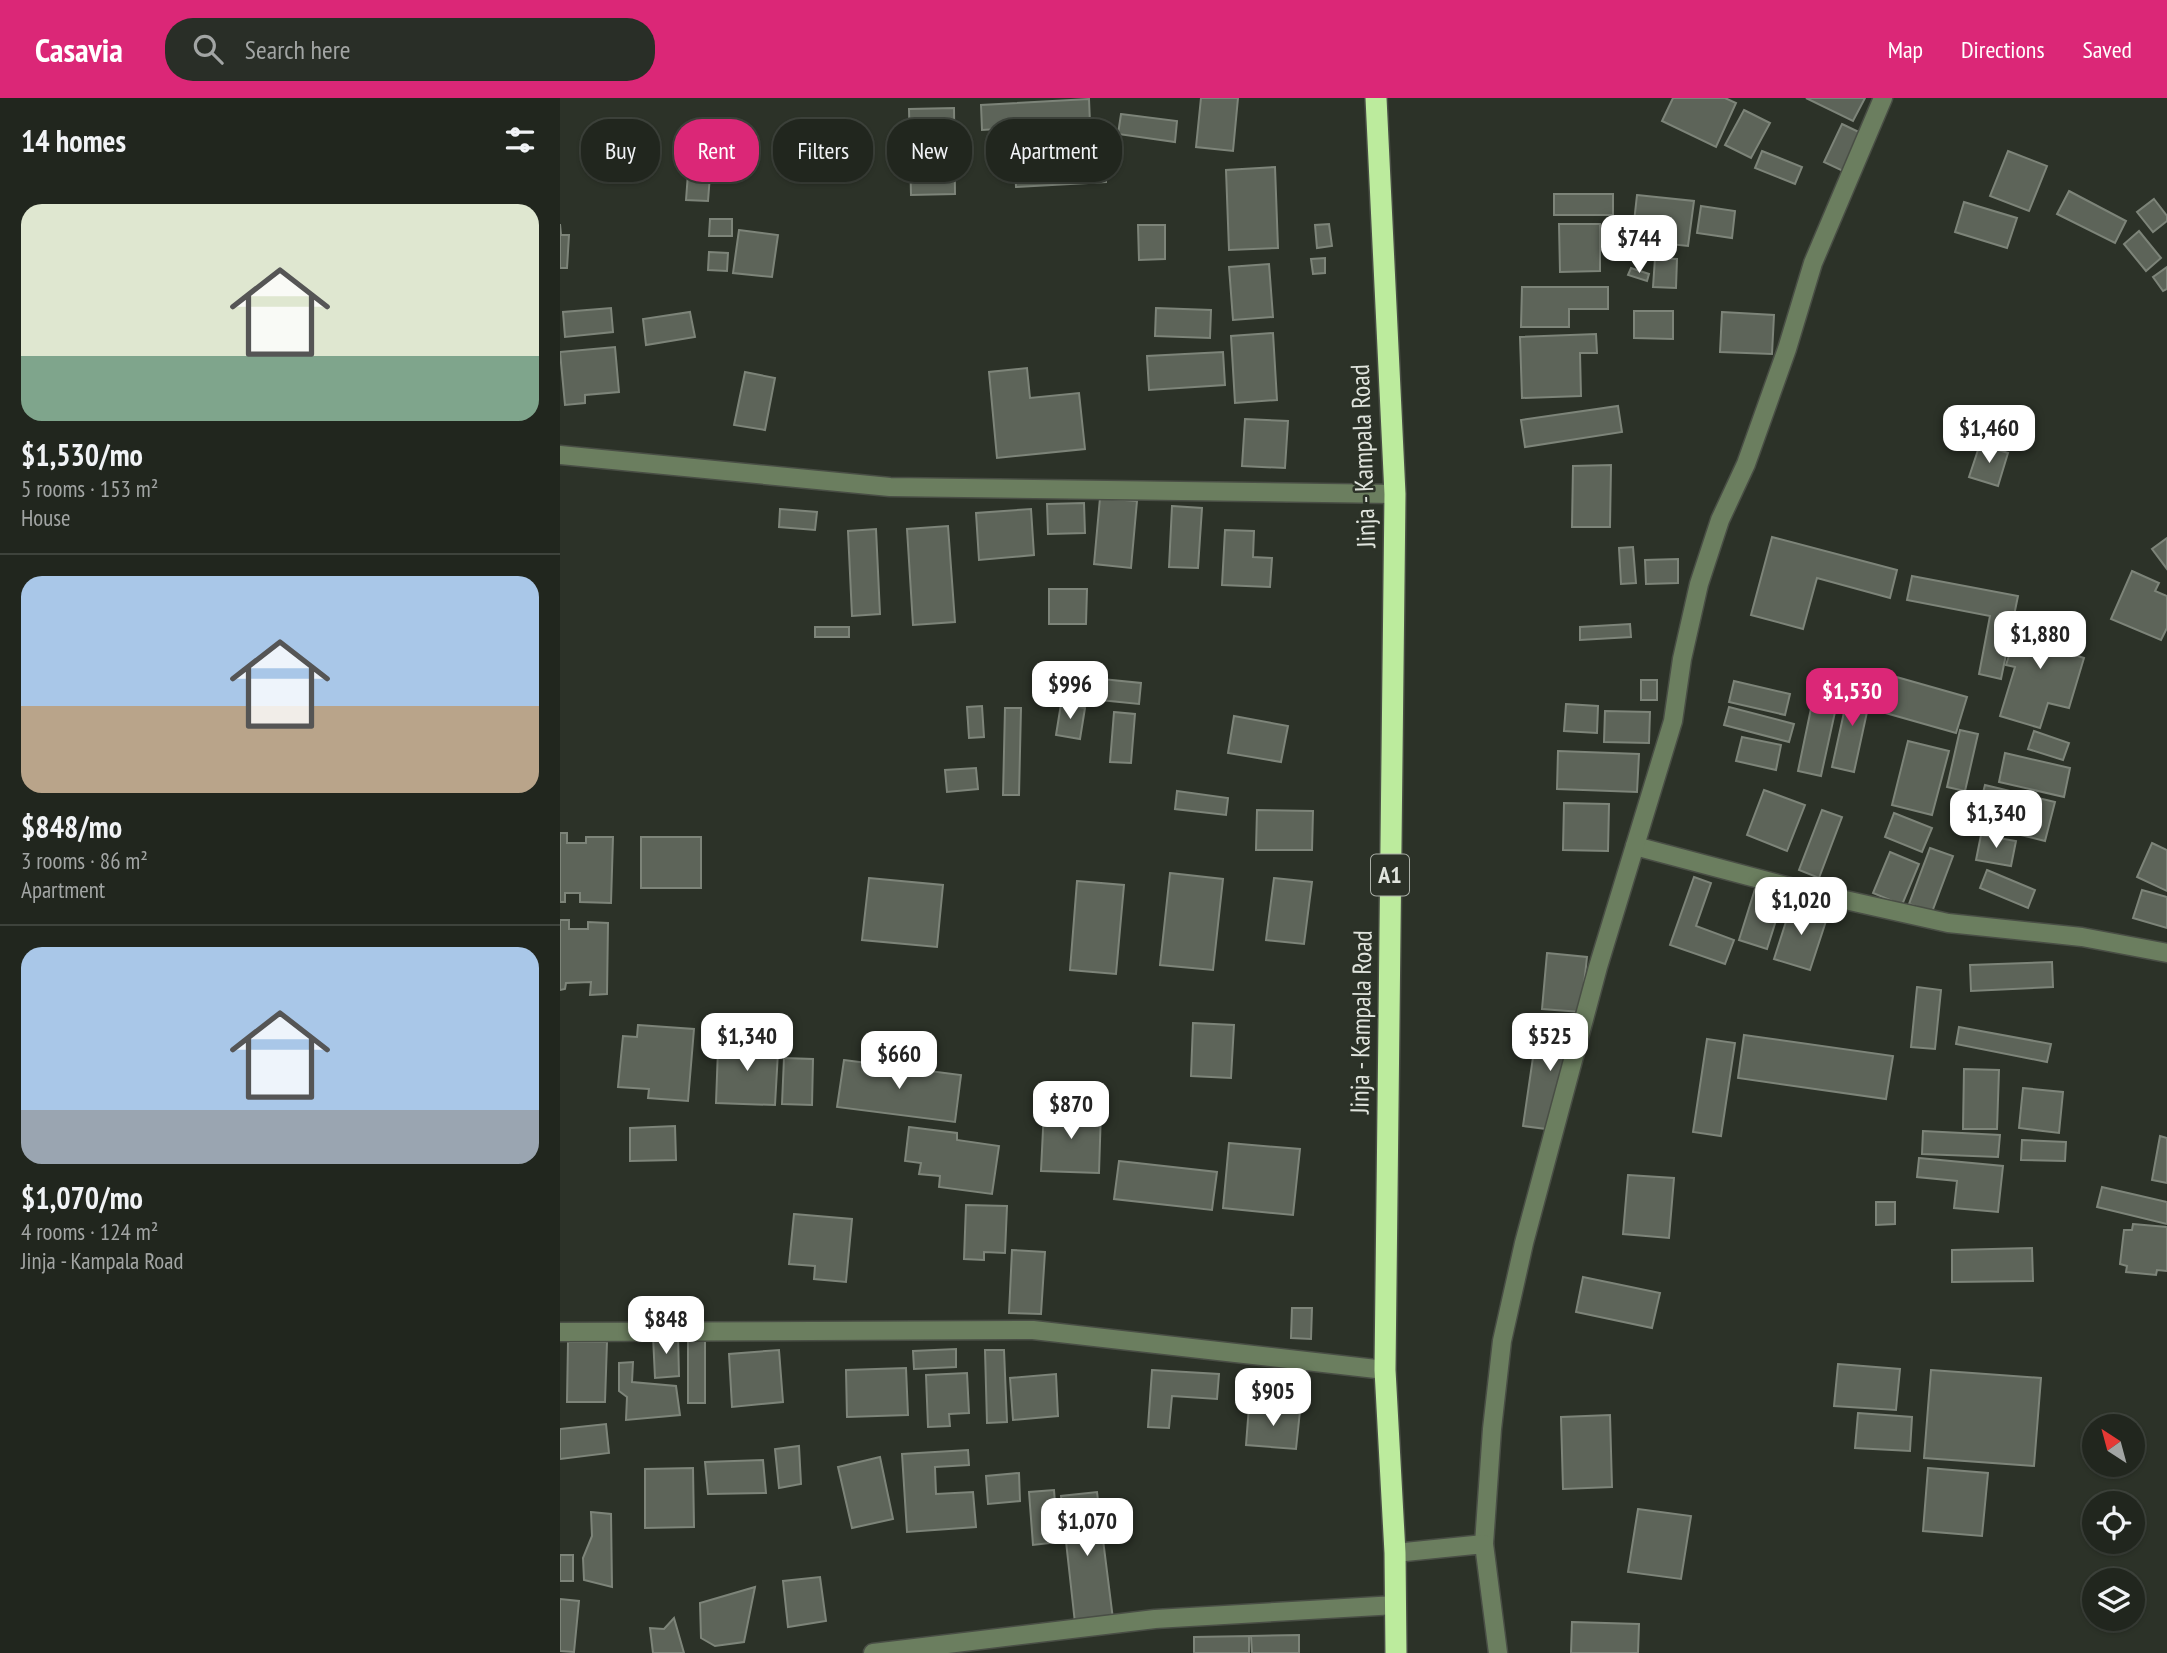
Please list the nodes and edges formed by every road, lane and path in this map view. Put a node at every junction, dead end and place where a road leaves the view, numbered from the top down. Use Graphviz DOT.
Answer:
graph roads {
  1 [pos="1376,98"];
  2 [pos="1883,98"];
  3 [pos="560,455"];
  4 [pos="1395,494"];
  5 [pos="1635,846"];
  6 [pos="2167,953"];
  7 [pos="560,1332"];
  8 [pos="1385,1370"];
  9 [pos="1484,1544"];
  10 [pos="1395,1553"];
  11 [pos="1396,1605"];
  12 [pos="873,1653"];
  13 [pos="1396,1653"];
  14 [pos="1498,1653"];
  1 -- 4 [label="highway, Jinja - Kampala Road / A1"];
  2 -- 5 [label="street"];
  3 -- 4 [label="street"];
  4 -- 8 [label="highway, Jinja - Kampala Road / A1"];
  5 -- 6 [label="street"];
  5 -- 9 [label="street"];
  7 -- 8 [label="street"];
  8 -- 10 [label="highway, Jinja - Kampala Road / A1"];
  9 -- 10 [label="street"];
  9 -- 14 [label="street"];
  10 -- 11 [label="highway, Jinja - Kampala Road / A1"];
  11 -- 12 [label="street"];
  11 -- 13 [label="highway, Jinja - Kampala Road / A1"];
}
